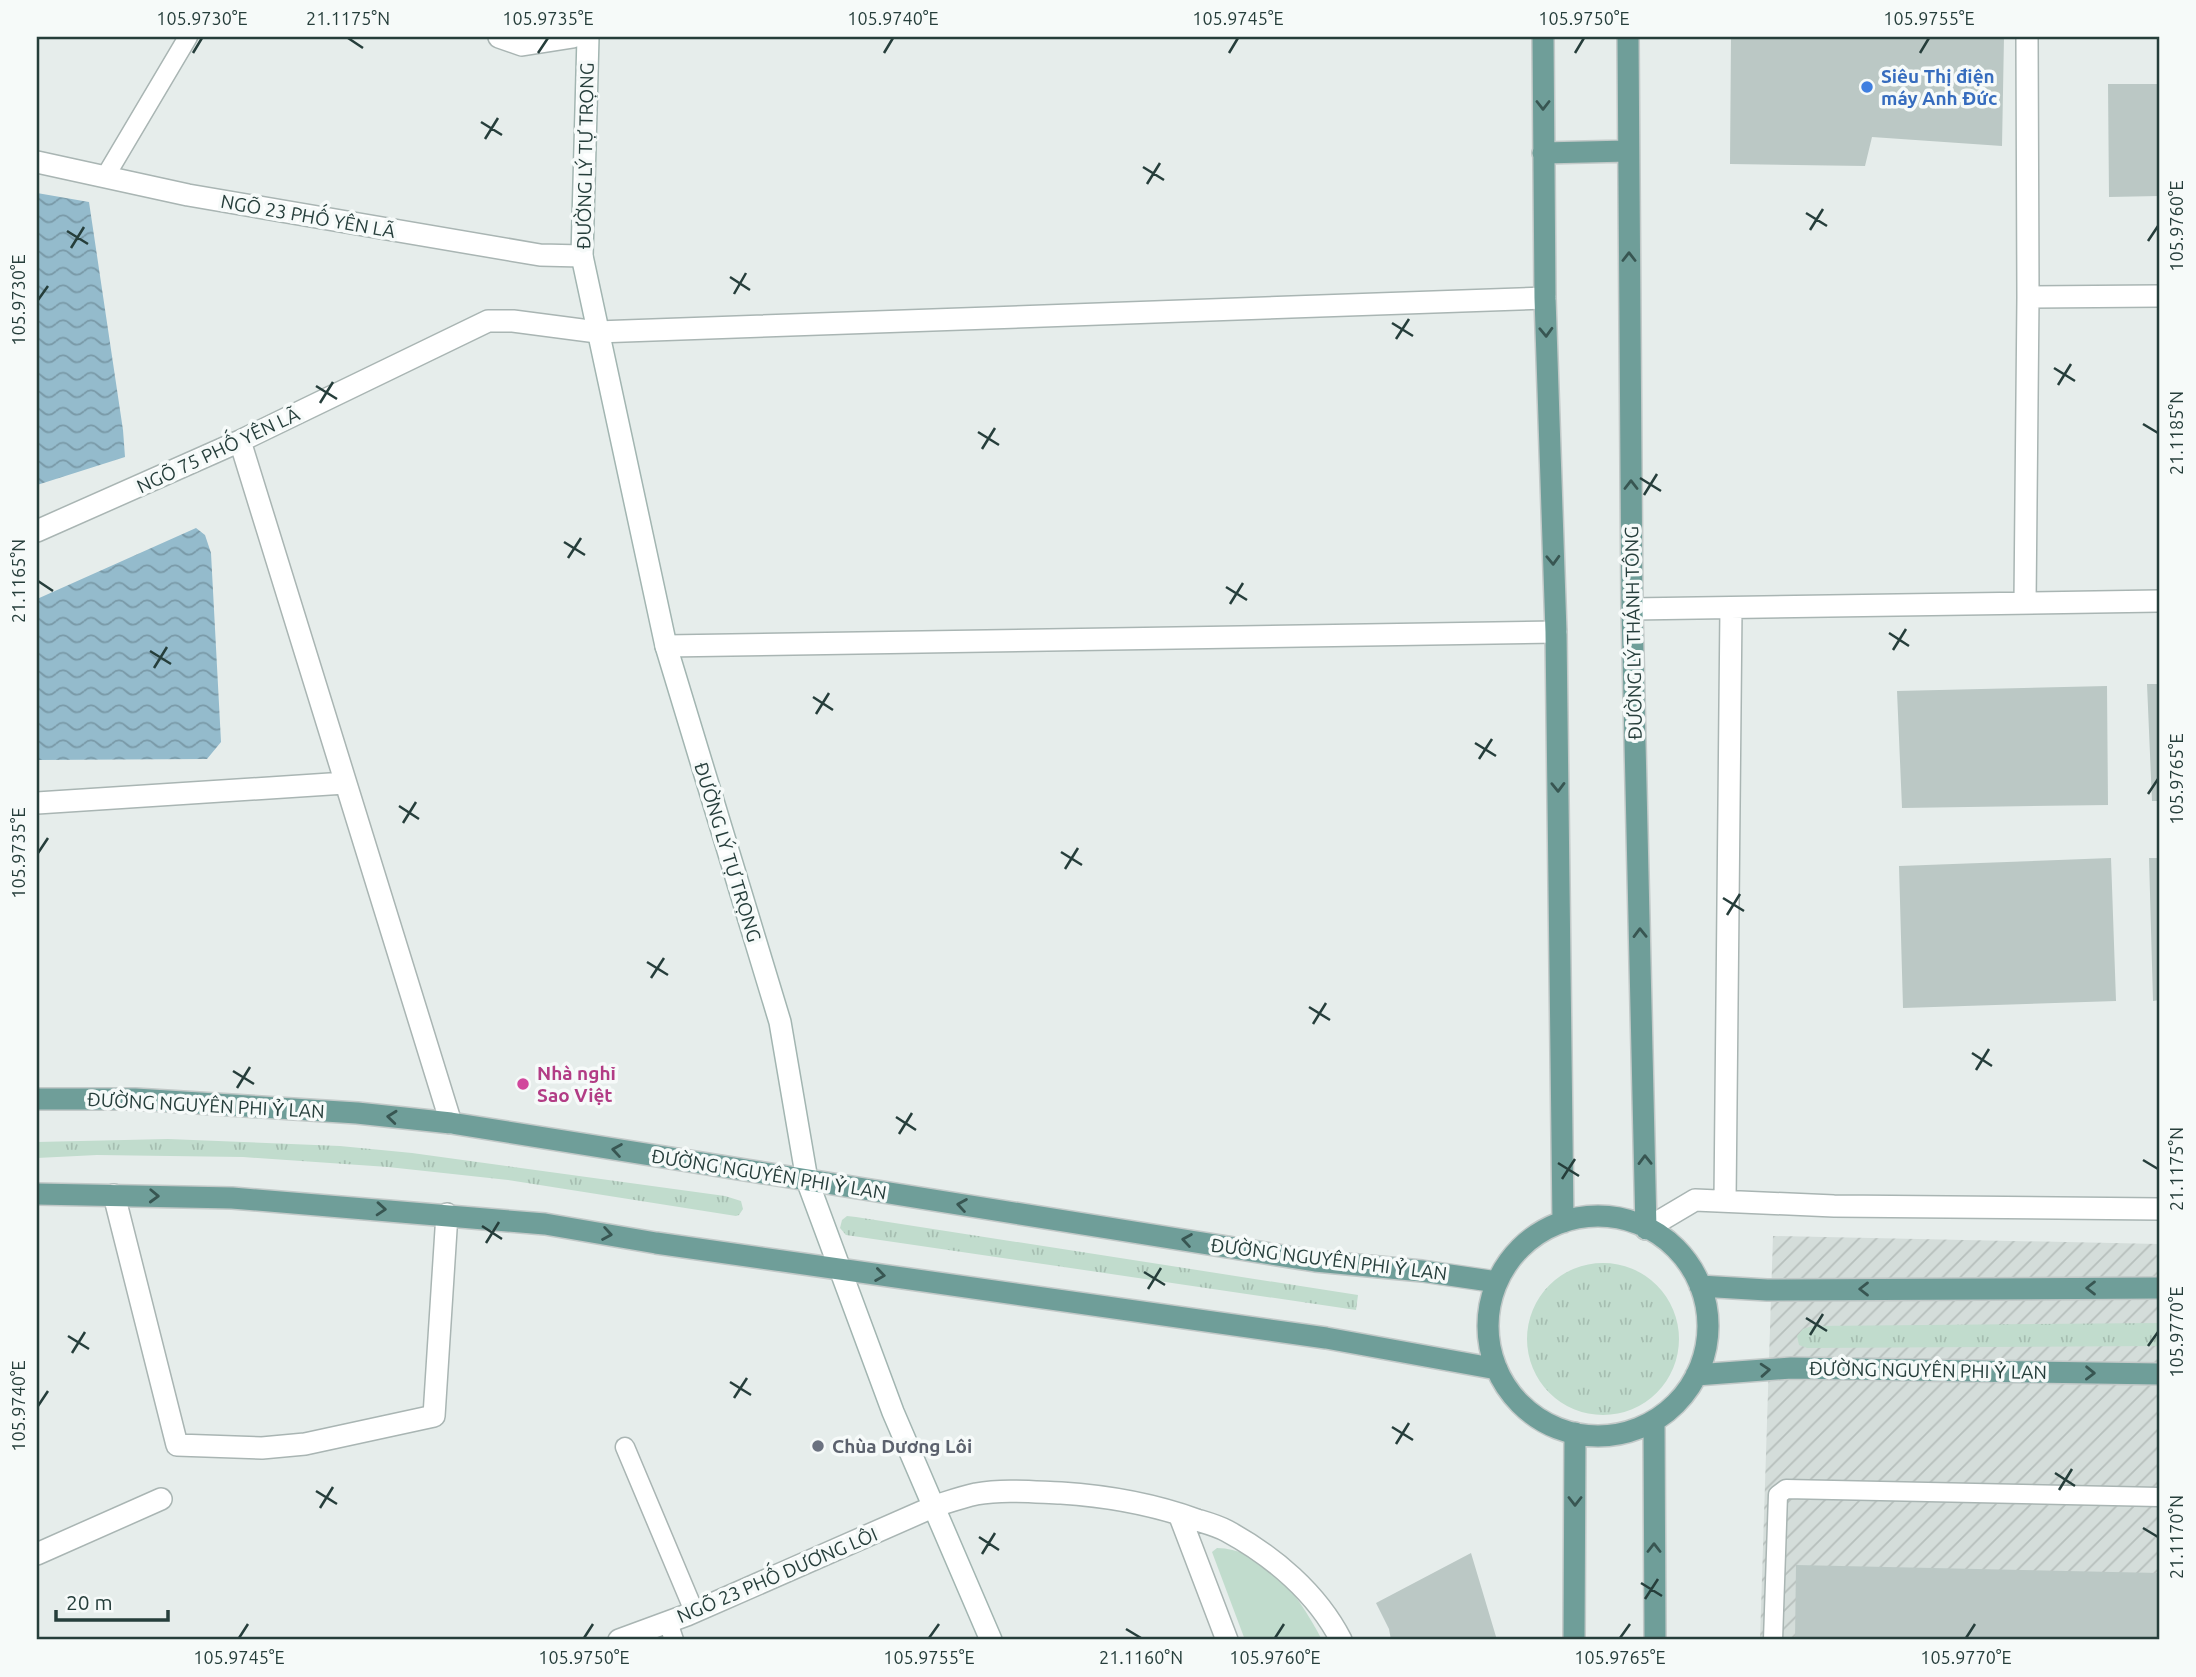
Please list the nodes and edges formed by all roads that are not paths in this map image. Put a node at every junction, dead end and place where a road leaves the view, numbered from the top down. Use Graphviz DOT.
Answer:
graph roads {
  1 [pos="188,37"];
  2 [pos="499,37"];
  3 [pos="573,37"];
  4 [pos="588,37"];
  5 [pos="1543,37"];
  6 [pos="1628,37"];
  7 [pos="2027,37"];
  8 [pos="1628,151"];
  9 [pos="1543,153"];
  10 [pos="37,162"];
  11 [pos="105,177"];
  12 [pos="582,256"];
  13 [pos="2159,296"];
  14 [pos="2028,297"];
  15 [pos="1545,298"];
  16 [pos="597,332"];
  17 [pos="240,441"];
  18 [pos="37,531"];
  19 [pos="2159,601"];
  20 [pos="2025,604"];
  21 [pos="1731,607"];
  22 [pos="1632,609"];
  23 [pos="1556,632"];
  24 [pos="666,646"];
  25 [pos="345,783"];
  26 [pos="37,803"];
  27 [pos="37,1099"];
  28 [pos="451,1124"];
  29 [pos="807,1180"];
  30 [pos="37,1194"];
  31 [pos="114,1195"];
  32 [pos="1725,1201"];
  33 [pos="2159,1209"];
  34 [pos="447,1214"];
  35 [pos="1563,1222"];
  36 [pos="1646,1228"];
  37 [pos="840,1269"];
  38 [pos="1497,1282"];
  39 [pos="1700,1286"];
  40 [pos="2159,1288"];
  41 [pos="1497,1369"];
  42 [pos="2159,1374"];
  43 [pos="1696,1375"];
  44 [pos="1654,1421"];
  45 [pos="1575,1433"];
  46 [pos="625,1447"];
  47 [pos="2159,1497"];
  48 [pos="161,1499"];
  49 [pos="935,1506"];
  50 [pos="1180,1514"];
  51 [pos="37,1554"];
  52 [pos="694,1611"];
  53 [pos="671,1631"];
  54 [pos="619,1640"];
  55 [pos="991,1640"];
  56 [pos="1227,1640"];
  57 [pos="1341,1640"];
  58 [pos="1574,1640"];
  59 [pos="1655,1640"];
  60 [pos="1773,1640"];
  1 -- 11 [label="lane"];
  2 -- 3 [label="street"];
  4 -- 12 [label="street, ĐƯỜNG LÝ TỰ TRỌNG"];
  5 -- 9 [label="main road, one-way"];
  6 -- 8 [label="main road, ĐƯỜNG LÝ THÁNH TÔNG"];
  7 -- 14 [label="street"];
  8 -- 9 [label="main road"];
  22 -- 8 [label="main road, ĐƯỜNG LÝ THÁNH TÔNG, one-way"];
  9 -- 15 [label="main road"];
  10 -- 11 [label="street, NGÕ 23 PHỐ YÊN LÃ"];
  11 -- 12 [label="street, NGÕ 23 PHỐ YÊN LÃ"];
  12 -- 16 [label="street, ĐƯỜNG LÝ TỰ TRỌNG"];
  13 -- 14 [label="street"];
  14 -- 20 [label="street"];
  15 -- 16 [label="street, NGÕ 75 PHỐ YÊN LÃ"];
  15 -- 23 [label="main road, one-way"];
  16 -- 17 [label="street, NGÕ 75 PHỐ YÊN LÃ"];
  16 -- 24 [label="street, ĐƯỜNG LÝ TỰ TRỌNG"];
  17 -- 18 [label="street, NGÕ 75 PHỐ YÊN LÃ"];
  17 -- 25 [label="street"];
  19 -- 20 [label="street"];
  20 -- 21 [label="street"];
  21 -- 22 [label="street"];
  21 -- 32 [label="street"];
  36 -- 22 [label="main road, ĐƯỜNG LÝ THÁNH TÔNG, one-way"];
  23 -- 24 [label="street"];
  23 -- 35 [label="main road, one-way"];
  24 -- 29 [label="street, ĐƯỜNG LÝ TỰ TRỌNG"];
  25 -- 26 [label="street"];
  25 -- 28 [label="street"];
  28 -- 27 [label="main road, ĐƯỜNG NGUYÊN PHI Ỷ LAN, one-way"];
  29 -- 28 [label="main road, ĐƯỜNG NGUYÊN PHI Ỷ LAN, one-way"];
  29 -- 37 [label="street, ĐƯỜNG LÝ TỰ TRỌNG"];
  38 -- 29 [label="main road, ĐƯỜNG NGUYÊN PHI Ỷ LAN, one-way"];
  30 -- 31 [label="main road"];
  31 -- 34 [label="main road, one-way"];
  31 -- 34 [label="street"];
  32 -- 33 [label="street"];
  32 -- 36 [label="street"];
  34 -- 37 [label="main road, one-way"];
  35 -- 36 [label="main road"];
  35 -- 38 [label="main road"];
  36 -- 39 [label="main road"];
  37 -- 41 [label="main road, one-way"];
  37 -- 49 [label="street, ĐƯỜNG LÝ TỰ TRỌNG"];
  38 -- 41 [label="main road"];
  40 -- 39 [label="main road, one-way"];
  39 -- 43 [label="main road"];
  41 -- 45 [label="main road"];
  43 -- 42 [label="main road, ĐƯỜNG NGUYÊN PHI Ỷ LAN, one-way"];
  43 -- 44 [label="main road"];
  44 -- 45 [label="main road"];
  59 -- 44 [label="main road, one-way"];
  45 -- 58 [label="main road, one-way"];
  46 -- 52 [label="lane"];
  47 -- 60 [label="lane"];
  48 -- 51 [label="street"];
  49 -- 50 [label="street, NGÕ 23 PHỐ DƯƠNG LÔI"];
  49 -- 52 [label="street, NGÕ 23 PHỐ DƯƠNG LÔI"];
  49 -- 55 [label="street, ĐƯỜNG LÝ TỰ TRỌNG"];
  50 -- 56 [label="street"];
  50 -- 57 [label="street, NGÕ 23 PHỐ DƯƠNG LÔI"];
  52 -- 53 [label="street, NGÕ 23 PHỐ DƯƠNG LÔI"];
  53 -- 54 [label="street, NGÕ 23 PHỐ DƯƠNG LÔI"];
}
